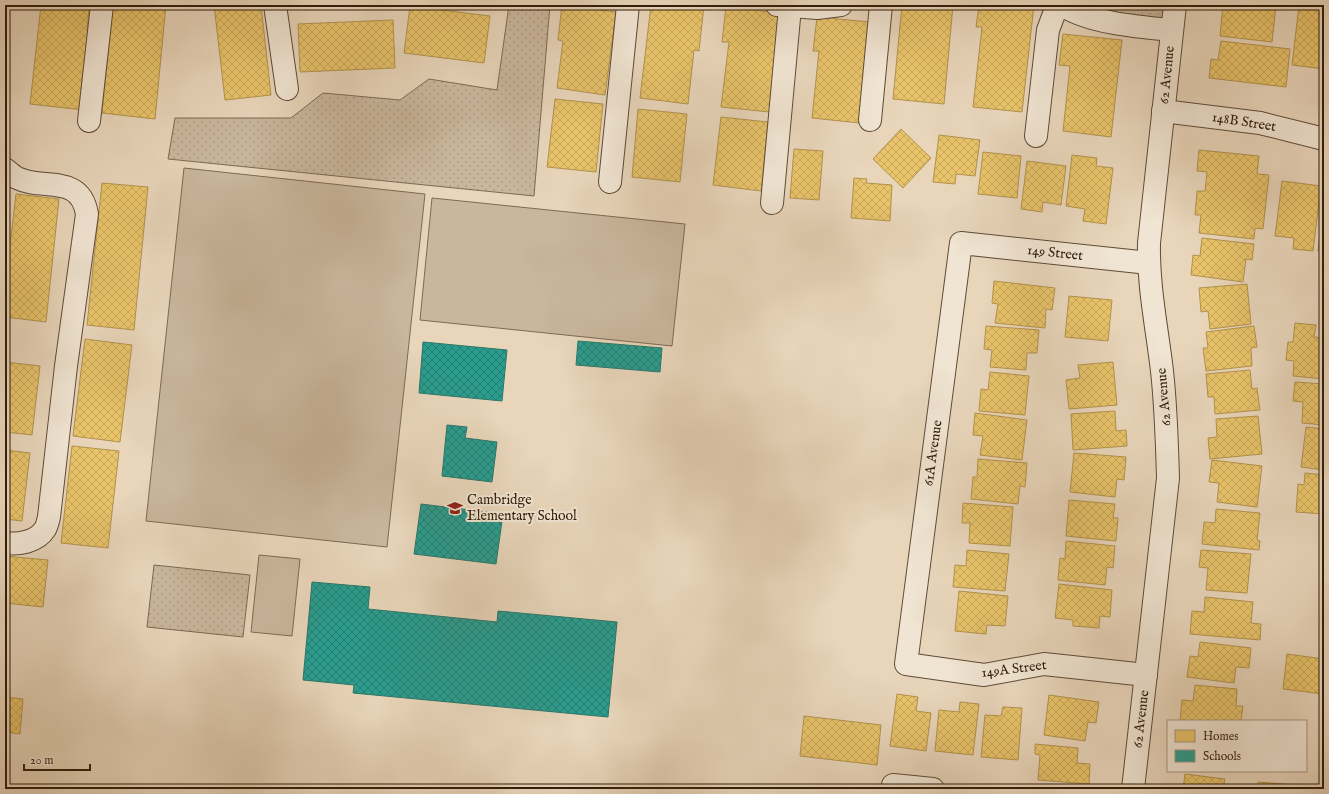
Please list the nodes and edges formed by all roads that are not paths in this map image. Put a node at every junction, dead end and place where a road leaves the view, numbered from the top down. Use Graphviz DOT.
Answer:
graph roads {
  1 [pos="102,5"];
  2 [pos="276,5"];
  3 [pos="628,5"];
  4 [pos="841,5"];
  5 [pos="881,5"];
  6 [pos="1061,5"];
  7 [pos="1174,5"];
  8 [pos="784,6"];
  9 [pos="1172,30"];
  10 [pos="287,89"];
  11 [pos="1163,110"];
  12 [pos="870,120"];
  13 [pos="89,121"];
  14 [pos="1036,136"];
  15 [pos="1324,139"];
  16 [pos="5,168"];
  17 [pos="610,182"];
  18 [pos="772,203"];
  19 [pos="961,243"];
  20 [pos="1149,263"];
  21 [pos="5,543"];
  22 [pos="906,664"];
  23 [pos="1146,675"];
  24 [pos="893,785"];
  25 [pos="933,789"];
  26 [pos="1133,789"];
  1 -- 13 [label="street"];
  2 -- 10 [label="street"];
  3 -- 17 [label="street"];
  4 -- 8 [label="street"];
  5 -- 12 [label="street"];
  6 -- 9 [label="street"];
  6 -- 14 [label="street"];
  7 -- 9 [label="street, 62 Avenue"];
  8 -- 18 [label="street"];
  9 -- 11 [label="street, 62 Avenue"];
  11 -- 15 [label="street, 148B Street"];
  11 -- 20 [label="street, 62 Avenue"];
  16 -- 21 [label="street"];
  19 -- 20 [label="street, 149 Street"];
  19 -- 22 [label="street, 61A Avenue"];
  20 -- 23 [label="street, 62 Avenue"];
  22 -- 23 [label="street, 149A Street"];
  23 -- 26 [label="street, 62 Avenue"];
  24 -- 25 [label="street"];
}
